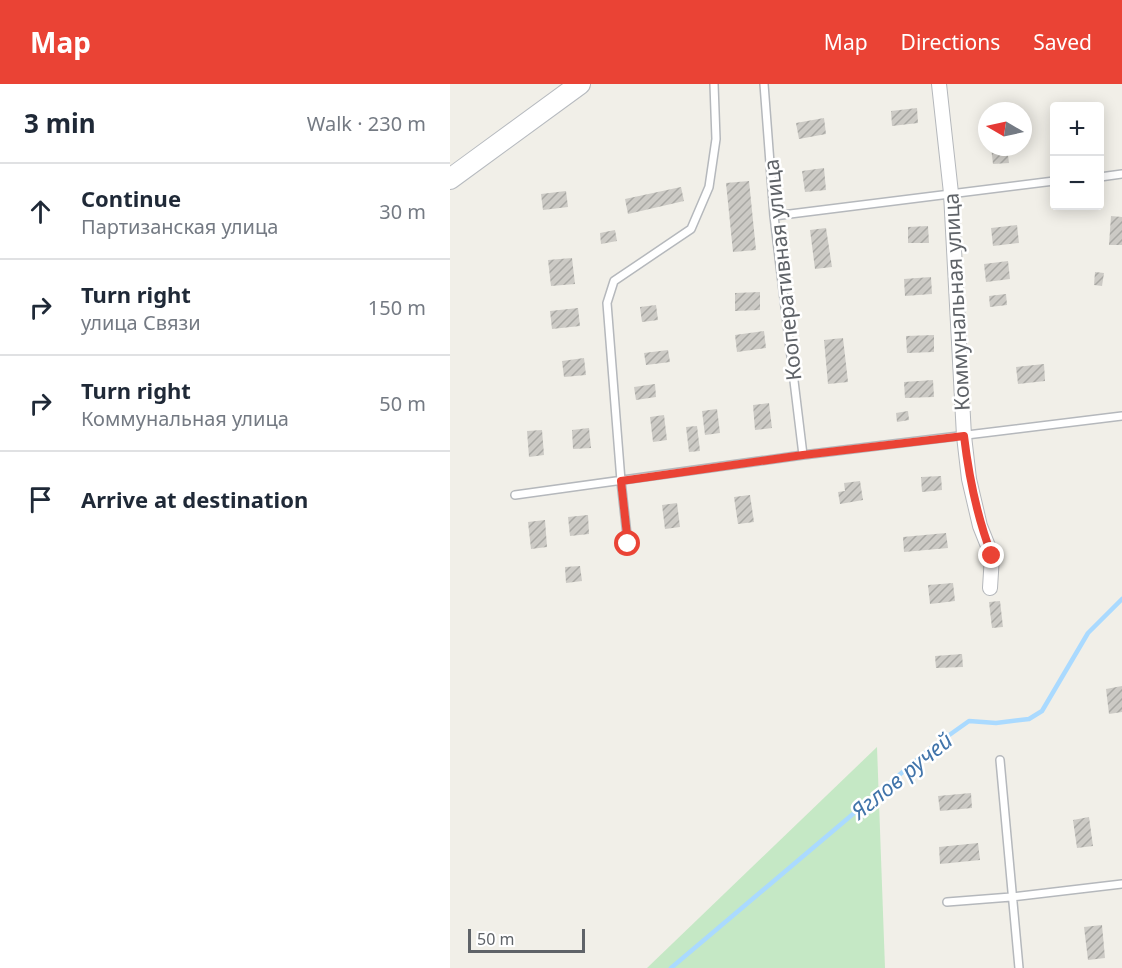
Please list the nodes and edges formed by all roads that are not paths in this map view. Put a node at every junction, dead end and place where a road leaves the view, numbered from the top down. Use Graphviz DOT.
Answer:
graph roads {
  1 [pos="580,84"];
  2 [pos="714,84"];
  3 [pos="764,84"];
  4 [pos="939,84"];
  5 [pos="1122,174"];
  6 [pos="1104,176"];
  7 [pos="450,179"];
  8 [pos="1050,182"];
  9 [pos="951,193"];
  10 [pos="774,216"];
  11 [pos="1122,416"];
  12 [pos="964,436"];
  13 [pos="803,455"];
  14 [pos="621,481"];
  15 [pos="515,495"];
  16 [pos="628,544"];
  17 [pos="990,588"];
  18 [pos="1000,760"];
  19 [pos="1122,884"];
  20 [pos="1011,897"];
  21 [pos="947,902"];
  22 [pos="1019,968"];
  1 -- 7 [label="main road"];
  2 -- 14 [label="lane"];
  3 -- 10 [label="lane, Кооперативная улица"];
  4 -- 9 [label="street, Коммунальная улица"];
  5 -- 6 [label="lane"];
  8 -- 9 [label="lane"];
  9 -- 10 [label="lane"];
  9 -- 12 [label="street, Коммунальная улица"];
  10 -- 13 [label="lane, Кооперативная улица"];
  11 -- 12 [label="lane"];
  12 -- 13 [label="lane"];
  12 -- 17 [label="street, Коммунальная улица"];
  13 -- 14 [label="lane"];
  14 -- 15 [label="lane"];
  14 -- 16 [label="lane"];
  18 -- 20 [label="lane"];
  19 -- 20 [label="lane"];
  20 -- 21 [label="lane"];
  20 -- 22 [label="lane"];
}
